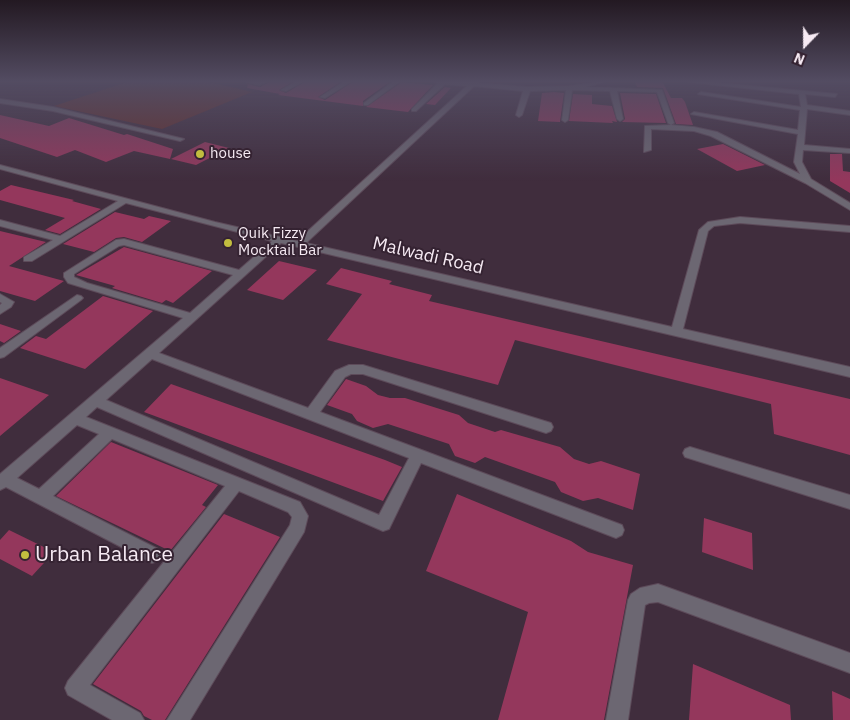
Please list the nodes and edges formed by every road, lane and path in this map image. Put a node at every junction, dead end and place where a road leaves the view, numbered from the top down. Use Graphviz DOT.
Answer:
graph roads {
  1 [pos="77,115"];
  2 [pos="440,115"];
  3 [pos="566,115"];
  4 [pos="619,115"];
  5 [pos="668,115"];
  6 [pos="698,115"];
  7 [pos="803,115"];
  8 [pos="620,119"];
  9 [pos="565,120"];
  10 [pos="671,123"];
  11 [pos="800,132"];
  12 [pos="180,139"];
  13 [pos="799,147"];
  14 [pos="646,150"];
  15 [pos="850,151"];
  16 [pos="0,166"];
  17 [pos="808,181"];
  18 [pos="126,200"];
  19 [pos="850,206"];
  20 [pos="0,223"];
  21 [pos="850,229"];
  22 [pos="60,239"];
  23 [pos="279,240"];
  24 [pos="300,243"];
  25 [pos="28,259"];
  26 [pos="241,274"];
  27 [pos="0,297"];
  28 [pos="77,298"];
  29 [pos="0,310"];
  30 [pos="192,317"];
  31 [pos="676,332"];
  32 [pos="0,354"];
  33 [pos="150,354"];
  34 [pos="850,372"];
  35 [pos="96,401"];
  36 [pos="311,414"];
  37 [pos="75,418"];
  38 [pos="546,426"];
  39 [pos="110,432"];
  40 [pos="690,453"];
  41 [pos="418,455"];
  42 [pos="2,481"];
  43 [pos="236,483"];
  44 [pos="40,498"];
  45 [pos="850,502"];
  46 [pos="616,530"];
  47 [pos="152,555"];
  48 [pos="850,663"];
  49 [pos="133,720"];
  50 [pos="178,720"];
  51 [pos="617,720"];
  1 -- 12 [label="street"];
  2 -- 24 [label="street"];
  3 -- 9 [label="street"];
  4 -- 8 [label="street"];
  5 -- 10 [label="street"];
  6 -- 11 [label="street"];
  7 -- 11 [label="street"];
  11 -- 13 [label="street"];
  13 -- 15 [label="street"];
  13 -- 17 [label="street"];
  14 -- 17 [label="street"];
  16 -- 18 [label="street, Malwadi Road"];
  17 -- 19 [label="street"];
  18 -- 22 [label="street"];
  18 -- 23 [label="street, Malwadi Road"];
  20 -- 22 [label="street"];
  21 -- 31 [label="street"];
  22 -- 25 [label="street"];
  23 -- 24 [label="street, Malwadi Road"];
  23 -- 26 [label="street"];
  24 -- 31 [label="street, Malwadi Road"];
  26 -- 30 [label="street"];
  26 -- 30 [label="street"];
  27 -- 29 [label="street"];
  28 -- 32 [label="street"];
  30 -- 33 [label="street"];
  31 -- 34 [label="street, Malwadi Road"];
  33 -- 35 [label="street"];
  33 -- 36 [label="street"];
  35 -- 37 [label="street"];
  35 -- 41 [label="street"];
  36 -- 38 [label="street"];
  36 -- 41 [label="street"];
  37 -- 39 [label="street"];
  37 -- 42 [label="street"];
  39 -- 43 [label="street"];
  39 -- 44 [label="street"];
  40 -- 45 [label="street"];
  41 -- 46 [label="street"];
  42 -- 44 [label="street"];
  43 -- 49 [label="street"];
  43 -- 50 [label="street"];
  44 -- 47 [label="street"];
  48 -- 51 [label="street"];
}
